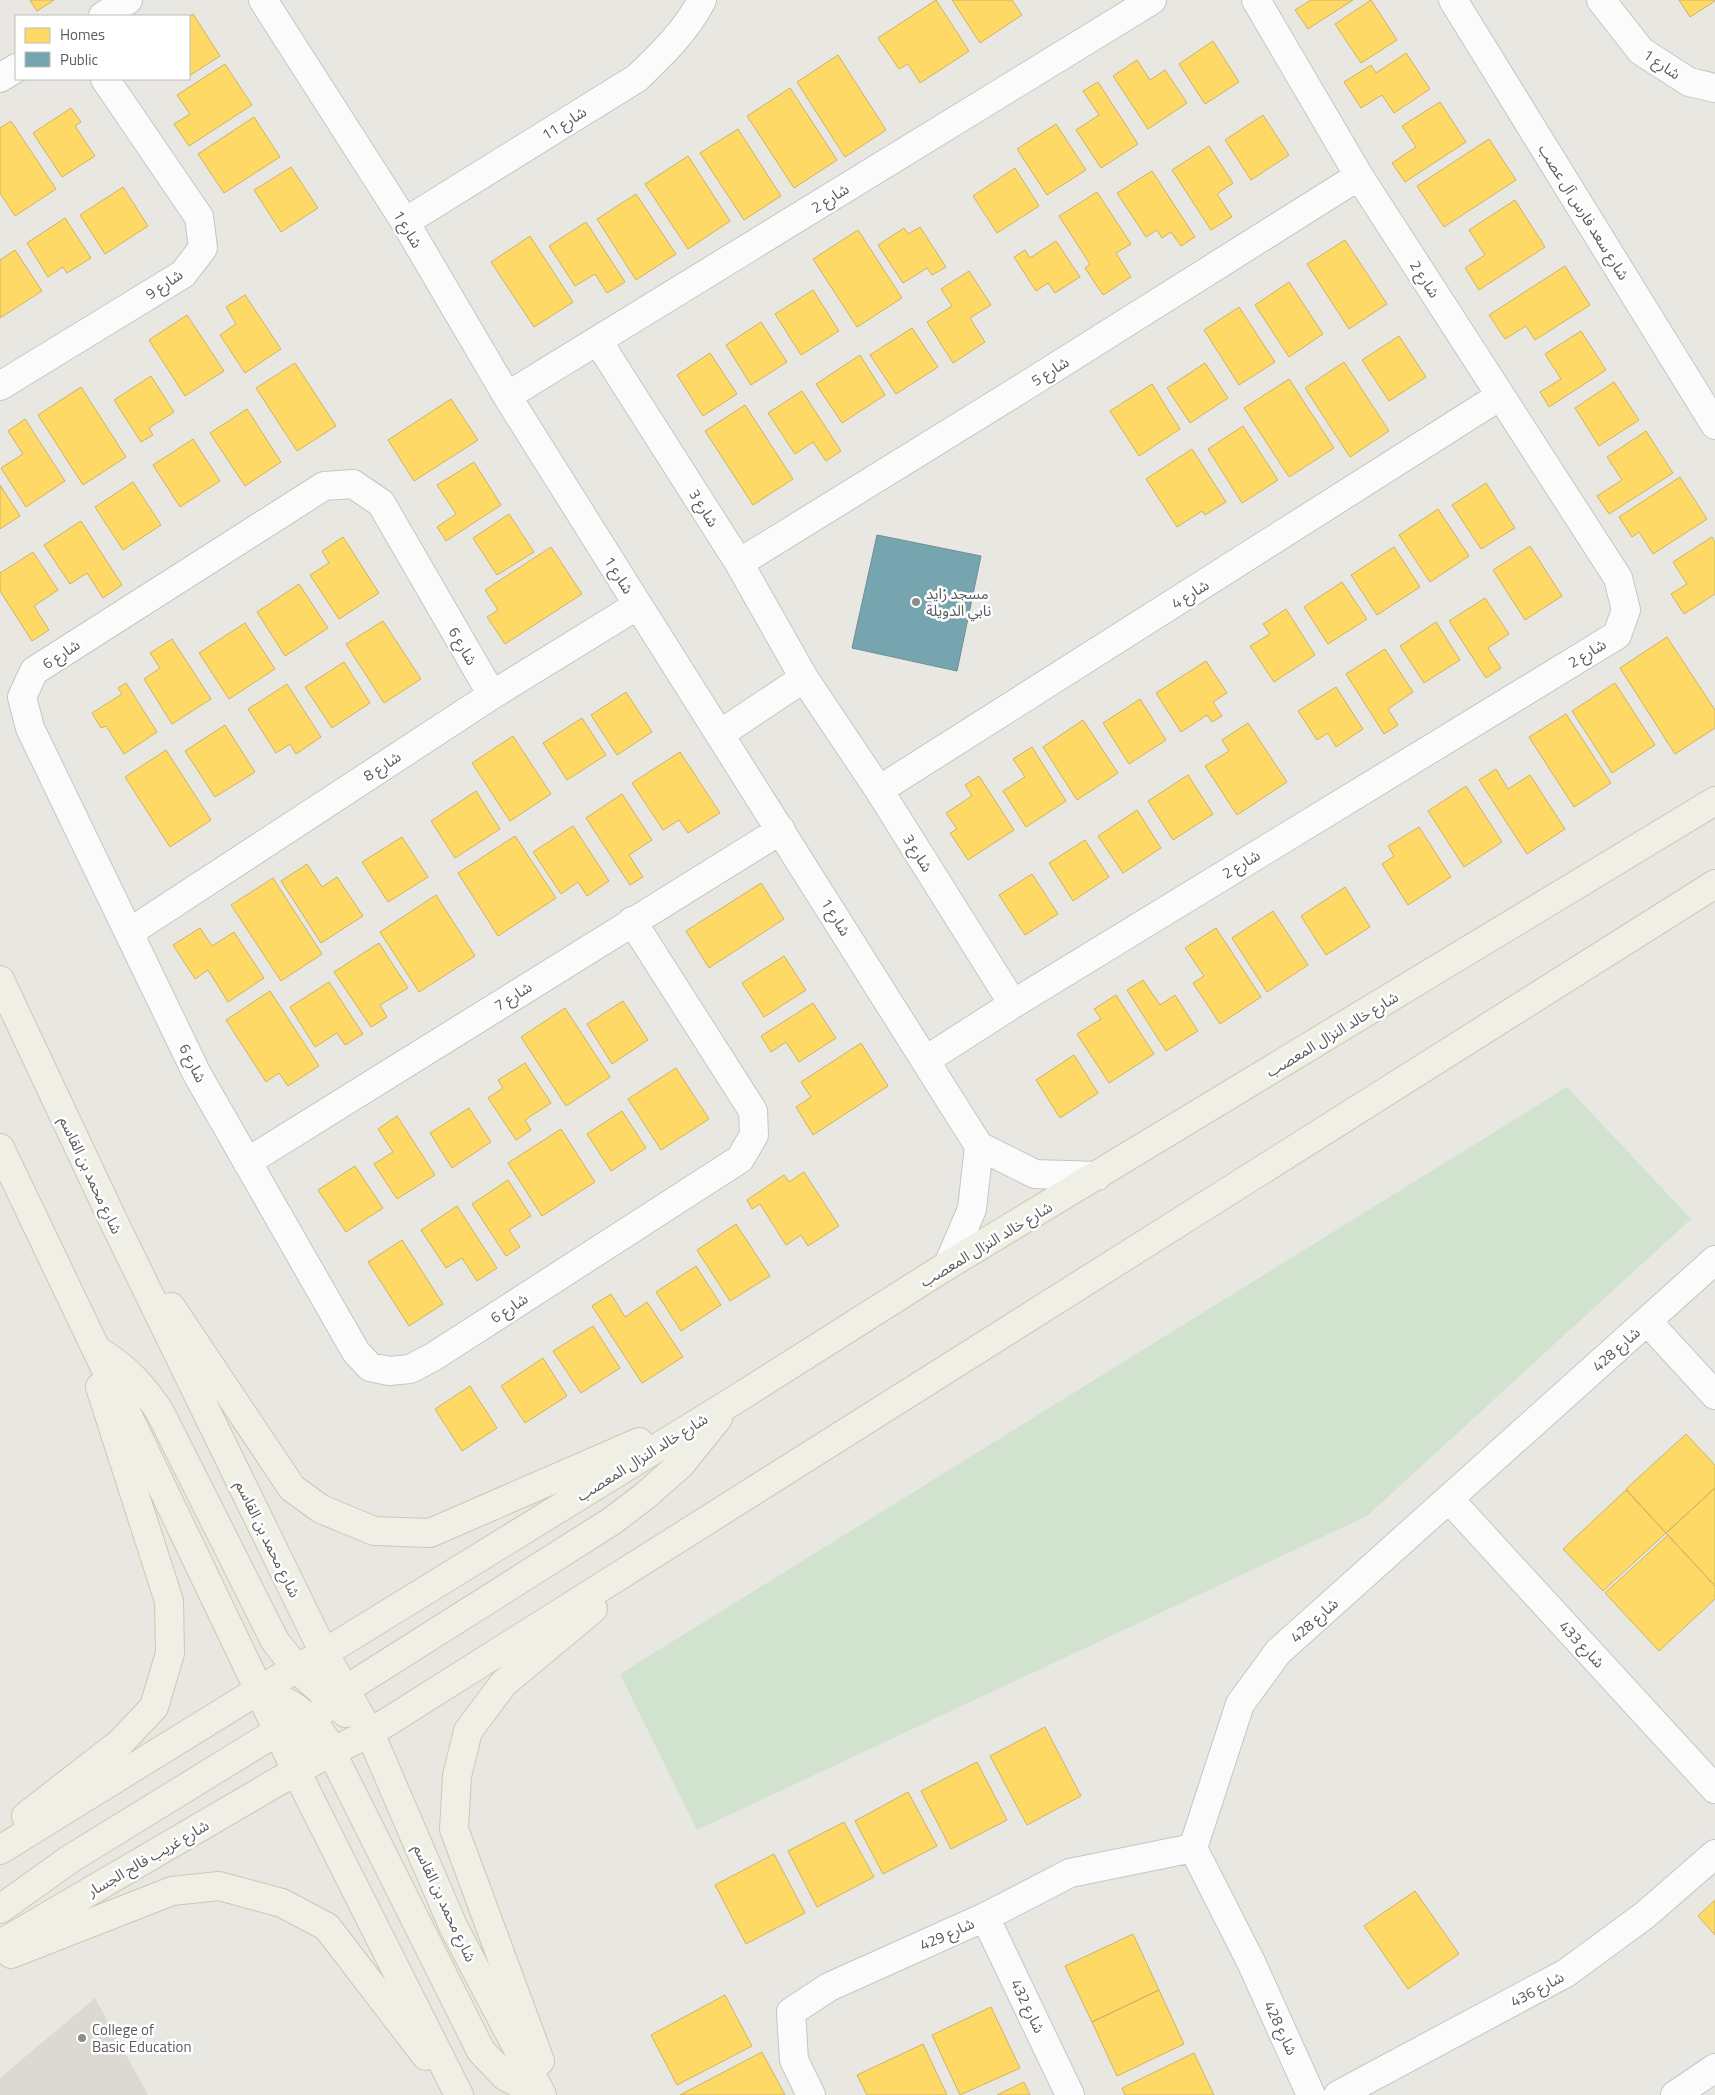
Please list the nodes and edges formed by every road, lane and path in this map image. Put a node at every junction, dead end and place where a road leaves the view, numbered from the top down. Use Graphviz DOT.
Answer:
graph roads {
  1 [pos="128,0"];
  2 [pos="263,0"];
  3 [pos="702,0"];
  4 [pos="1152,0"];
  5 [pos="1256,0"];
  6 [pos="1453,0"];
  7 [pos="1601,0"];
  8 [pos="105,15"];
  9 [pos="15,69"];
  10 [pos="0,78"];
  11 [pos="106,80"];
  12 [pos="1715,88"];
  13 [pos="1359,176"];
  14 [pos="405,222"];
  15 [pos="598,341"];
  16 [pos="0,386"];
  17 [pos="508,396"];
  18 [pos="1500,396"];
  19 [pos="1715,425"];
  20 [pos="739,563"];
  21 [pos="638,605"];
  22 [pos="804,678"];
  23 [pos="492,695"];
  24 [pos="720,734"];
  25 [pos="879,790"];
  26 [pos="1715,793"];
  27 [pos="1715,801"];
  28 [pos="781,830"];
  29 [pos="1666,831"];
  30 [pos="1715,884"];
  31 [pos="632,921"];
  32 [pos="130,932"];
  33 [pos="0,980"];
  34 [pos="1013,1004"];
  35 [pos="926,1060"];
  36 [pos="979,1146"];
  37 [pos="0,1148"];
  38 [pos="247,1162"];
  39 [pos="1098,1176"];
  40 [pos="111,1216"];
  41 [pos="1715,1260"];
  42 [pos="948,1265"];
  43 [pos="65,1281"];
  44 [pos="1647,1322"];
  45 [pos="98,1351"];
  46 [pos="1715,1394"];
  47 [pos="730,1403"];
  48 [pos="1449,1499"];
  49 [pos="680,1537"];
  50 [pos="324,1653"];
  51 [pos="322,1687"];
  52 [pos="259,1690"];
  53 [pos="306,1715"];
  54 [pos="278,1731"];
  55 [pos="370,1733"];
  56 [pos="331,1752"];
  57 [pos="296,1771"];
  58 [pos="1715,1789"];
  59 [pos="0,1836"];
  60 [pos="1193,1848"];
  61 [pos="0,1850"];
  62 [pos="1715,1854"];
  63 [pos="0,1909"];
  64 [pos="985,1917"];
  65 [pos="0,1944"];
  66 [pos="0,1958"];
  67 [pos="1715,2068"];
  68 [pos="455,2095"];
  69 [pos="459,2095"];
  70 [pos="541,2095"];
  71 [pos="553,2095"];
  72 [pos="811,2095"];
  73 [pos="1070,2095"];
  74 [pos="1311,2095"];
  75 [pos="1338,2095"];
  76 [pos="1675,2095"];
  1 -- 8 [label="street"];
  2 -- 14 [label="street, شارع 1"];
  3 -- 14 [label="street, شارع 11"];
  4 -- 15 [label="street, شارع 2"];
  5 -- 13 [label="street, شارع 2"];
  6 -- 19 [label="street, شارع سعد فارس آل عصب"];
  7 -- 12 [label="street, شارع 1"];
  9 -- 10 [label="street"];
  11 -- 16 [label="street, شارع 9"];
  13 -- 18 [label="street, شارع 2"];
  13 -- 20 [label="street, شارع 5"];
  14 -- 17 [label="street, شارع 1"];
  15 -- 17 [label="street, شارع 2"];
  15 -- 20 [label="street, شارع 3"];
  17 -- 21 [label="street, شارع 1"];
  18 -- 25 [label="street, شارع 4"];
  18 -- 34 [label="street, شارع 2"];
  20 -- 22 [label="street, شارع 3"];
  21 -- 23 [label="street, شارع 8"];
  21 -- 24 [label="street, شارع 1"];
  22 -- 24 [label="street"];
  22 -- 25 [label="street, شارع 3"];
  23 -- 32 [label="street, شارع 8"];
  23 -- 32 [label="street, شارع 6"];
  24 -- 28 [label="street, شارع 1"];
  25 -- 34 [label="street, شارع 3"];
  26 -- 29 [label="street"];
  27 -- 29 [label="main road, شارع خالد النزال المعصب"];
  28 -- 31 [label="street, شارع 7"];
  28 -- 35 [label="street, شارع 1"];
  29 -- 39 [label="main road, شارع خالد النزال المعصب"];
  30 -- 49 [label="main road"];
  31 -- 38 [label="street, شارع 7"];
  31 -- 38 [label="street, شارع 6"];
  32 -- 38 [label="street, شارع 6"];
  33 -- 40 [label="main road, شارع محمد بن القاسم"];
  34 -- 35 [label="street, شارع 2"];
  35 -- 36 [label="street, شارع 1"];
  36 -- 39 [label="street"];
  36 -- 42 [label="street"];
  37 -- 43 [label="main road"];
  39 -- 42 [label="main road, شارع خالد النزال المعصب"];
  40 -- 47 [label="main road"];
  40 -- 50 [label="main road, شارع محمد بن القاسم"];
  41 -- 44 [label="street, شارع 428"];
  42 -- 47 [label="main road, شارع خالد النزال المعصب"];
  43 -- 45 [label="main road"];
  43 -- 59 [label="main road"];
  44 -- 46 [label="street"];
  44 -- 48 [label="street, شارع 428"];
  45 -- 51 [label="main road"];
  45 -- 52 [label="main road"];
  47 -- 50 [label="main road, شارع خالد النزال المعصب"];
  47 -- 51 [label="main road"];
  48 -- 58 [label="street, شارع 433"];
  48 -- 60 [label="street, شارع 428"];
  49 -- 55 [label="main road"];
  49 -- 71 [label="main road"];
  50 -- 51 [label="main road, شارع محمد بن القاسم"];
  50 -- 51 [label="main road, شارع خالد النزال المعصب"];
  51 -- 52 [label="main road, شارع خالد النزال المعصب"];
  51 -- 53 [label="main road"];
  51 -- 55 [label="main road, شارع محمد بن القاسم"];
  52 -- 53 [label="main road"];
  52 -- 54 [label="main road"];
  52 -- 61 [label="main road"];
  53 -- 54 [label="main road"];
  53 -- 56 [label="main road"];
  53 -- 57 [label="main road"];
  54 -- 57 [label="main road"];
  54 -- 63 [label="main road"];
  55 -- 56 [label="main road"];
  55 -- 70 [label="main road, شارع محمد بن القاسم"];
  56 -- 57 [label="main road"];
  56 -- 70 [label="main road"];
  57 -- 65 [label="main road, شارع غريب فالح الجسار"];
  57 -- 69 [label="main road"];
  60 -- 64 [label="street, شارع 429"];
  60 -- 74 [label="street, شارع 428"];
  62 -- 75 [label="street, شارع 436"];
  64 -- 72 [label="street, شارع 429"];
  64 -- 73 [label="street, شارع 432"];
  66 -- 68 [label="main road"];
  67 -- 76 [label="street"];
}
